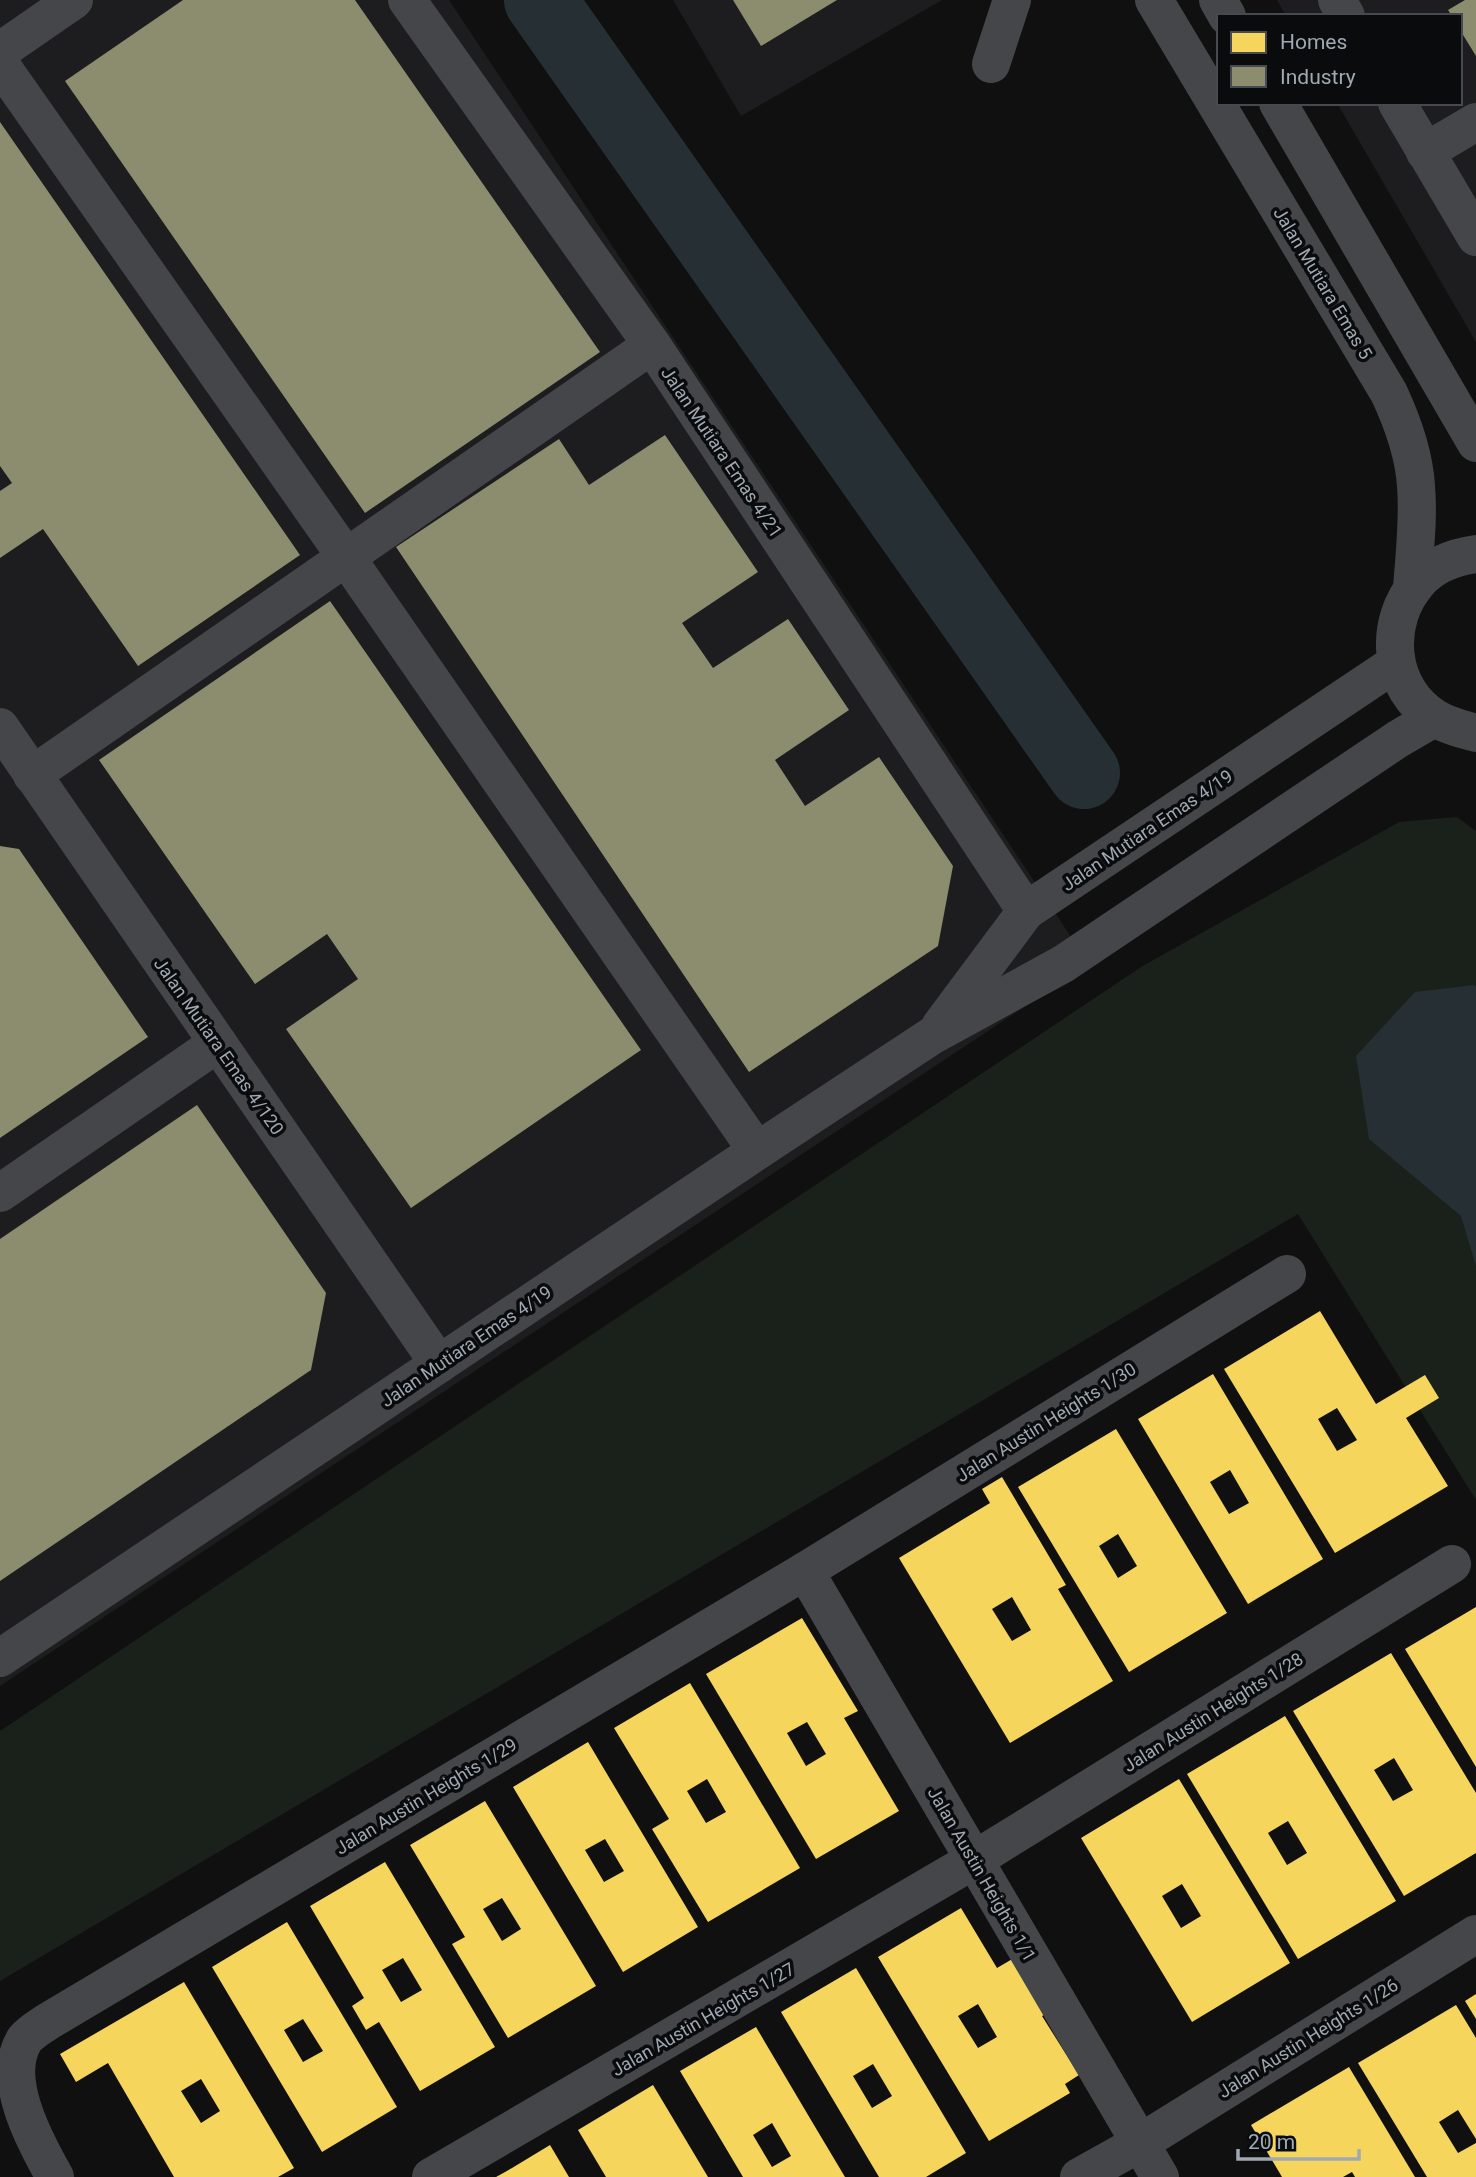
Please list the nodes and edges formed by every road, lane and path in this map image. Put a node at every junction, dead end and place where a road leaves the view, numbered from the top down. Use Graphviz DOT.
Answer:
graph roads {
  1 [pos="74,0"];
  2 [pos="407,0"];
  3 [pos="1012,0"];
  4 [pos="1154,0"];
  5 [pos="0,51"];
  6 [pos="0,64"];
  7 [pos="990,64"];
  8 [pos="1279,105"];
  9 [pos="1398,105"];
  10 [pos="1476,122"];
  11 [pos="1425,152"];
  12 [pos="1476,237"];
  13 [pos="652,345"];
  14 [pos="1476,443"];
  15 [pos="1476,554"];
  16 [pos="346,557"];
  17 [pos="1412,590"];
  18 [pos="1396,663"];
  19 [pos="1434,718"];
  20 [pos="0,727"];
  21 [pos="1476,733"];
  22 [pos="1398,739"];
  23 [pos="1476,754"];
  24 [pos="32,775"];
  25 [pos="1026,911"];
  26 [pos="933,1035"];
  27 [pos="218,1043"];
  28 [pos="757,1151"];
  29 [pos="0,1194"];
  30 [pos="1287,1274"];
  31 [pos="439,1364"];
  32 [pos="1452,1564"];
  33 [pos="806,1571"];
  34 [pos="0,1658"];
  35 [pos="974,1860"];
  36 [pos="1476,1934"];
  37 [pos="1140,2143"];
  38 [pos="55,2177"];
  39 [pos="431,2177"];
  40 [pos="1079,2177"];
  41 [pos="1160,2177"];
  1 -- 5 [label="street"];
  2 -- 13 [label="street, Jalan Mutiara Emas 4/21"];
  3 -- 7 [label="street"];
  4 -- 17 [label="street, Jalan Mutiara Emas 5"];
  6 -- 16 [label="street"];
  8 -- 14 [label="street"];
  9 -- 11 [label="street"];
  10 -- 11 [label="street"];
  11 -- 12 [label="street"];
  13 -- 16 [label="street"];
  13 -- 25 [label="street, Jalan Mutiara Emas 4/21"];
  15 -- 17 [label="street"];
  16 -- 24 [label="street"];
  16 -- 28 [label="street"];
  17 -- 18 [label="street"];
  18 -- 19 [label="street"];
  18 -- 25 [label="street, Jalan Mutiara Emas 4/19"];
  19 -- 21 [label="street"];
  19 -- 22 [label="street, Jalan Mutiara Emas 4/19"];
  20 -- 24 [label="street, Jalan Mutiara Emas 4/120"];
  22 -- 23 [label="street"];
  22 -- 26 [label="street, Jalan Mutiara Emas 4/19"];
  24 -- 27 [label="street, Jalan Mutiara Emas 4/120"];
  25 -- 26 [label="street, Jalan Mutiara Emas 4/19"];
  26 -- 28 [label="street, Jalan Mutiara Emas 4/19"];
  27 -- 29 [label="street"];
  27 -- 31 [label="street, Jalan Mutiara Emas 4/120"];
  28 -- 31 [label="street, Jalan Mutiara Emas 4/19"];
  30 -- 33 [label="street, Jalan Austin Heights 1/30"];
  31 -- 34 [label="street, Jalan Mutiara Emas 4/19"];
  32 -- 35 [label="street, Jalan Austin Heights 1/28"];
  33 -- 35 [label="street, Jalan Austin Heights 1/1"];
  33 -- 38 [label="street, Jalan Austin Heights 1/29"];
  35 -- 37 [label="street, Jalan Austin Heights 1/1"];
  35 -- 39 [label="street, Jalan Austin Heights 1/27"];
  36 -- 37 [label="street, Jalan Austin Heights 1/26"];
  37 -- 40 [label="street, Jalan Austin Heights 1/26"];
  37 -- 41 [label="street, Jalan Austin Heights 1/1"];
}
